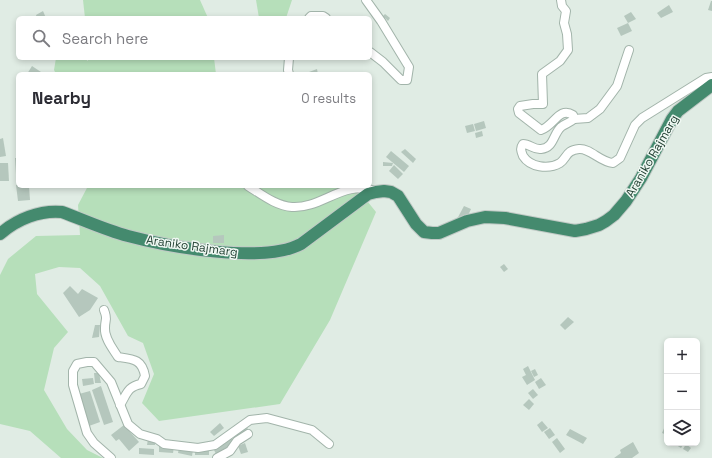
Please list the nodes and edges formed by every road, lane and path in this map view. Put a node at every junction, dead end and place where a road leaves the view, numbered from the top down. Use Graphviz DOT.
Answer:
graph roads {
  1 [pos="366,0"];
  2 [pos="561,0"];
  3 [pos="629,50"];
  4 [pos="372,54"];
  5 [pos="289,60"];
  6 [pos="288,72"];
  7 [pos="712,78"];
  8 [pos="712,85"];
  9 [pos="574,119"];
  10 [pos="251,188"];
  11 [pos="356,188"];
  12 [pos="365,188"];
  13 [pos="376,192"];
  14 [pos="0,234"];
  15 [pos="104,310"];
  16 [pos="120,405"];
  17 [pos="248,434"];
  18 [pos="329,444"];
  19 [pos="111,458"];
  20 [pos="217,458"];
  1 -- 4 [label="street"];
  2 -- 9 [label="street"];
  3 -- 9 [label="street"];
  5 -- 6 [label="street"];
  7 -- 9 [label="street"];
  8 -- 13 [label="highway, Araniko Rajmarg"];
  10 -- 11 [label="street"];
  12 -- 13 [label="street"];
  13 -- 14 [label="highway, Araniko Rajmarg"];
  15 -- 16 [label="street"];
  16 -- 18 [label="street"];
  16 -- 19 [label="street"];
  17 -- 20 [label="street"];
}
